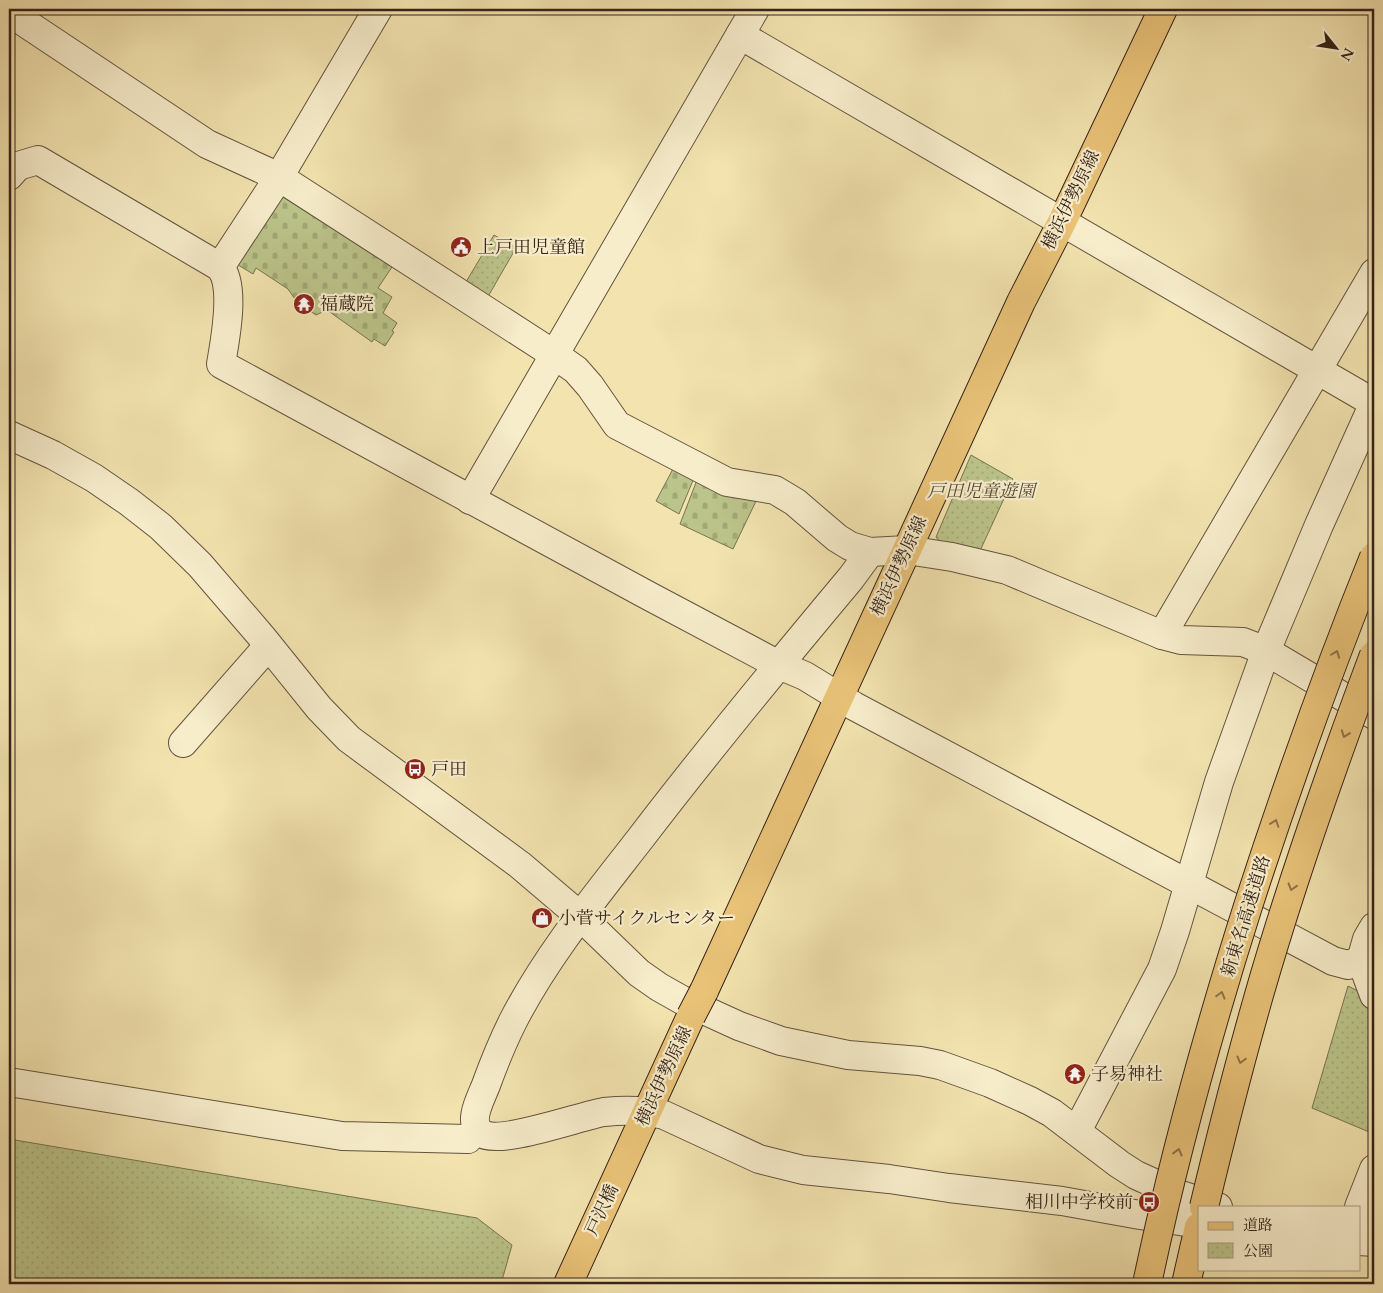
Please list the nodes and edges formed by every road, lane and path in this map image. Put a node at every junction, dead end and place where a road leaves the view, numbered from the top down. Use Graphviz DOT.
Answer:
graph roads {
  1 [pos="378,9"];
  2 [pos="755,9"];
  3 [pos="1163,9"];
  4 [pos="9,12"];
  5 [pos="740,36"];
  6 [pos="9,176"];
  7 [pos="279,177"];
  8 [pos="1062,222"];
  9 [pos="220,267"];
  10 [pos="1374,273"];
  11 [pos="556,355"];
  12 [pos="1317,370"];
  13 [pos="1374,403"];
  14 [pos="9,435"];
  15 [pos="470,500"];
  16 [pos="907,550"];
  17 [pos="870,552"];
  18 [pos="1374,557"];
  19 [pos="1162,635"];
  20 [pos="268,646"];
  21 [pos="1266,652"];
  22 [pos="1374,655"];
  23 [pos="779,665"];
  24 [pos="839,696"];
  25 [pos="1374,715"];
  26 [pos="183,743"];
  27 [pos="1188,884"];
  28 [pos="580,916"];
  29 [pos="1374,927"];
  30 [pos="1370,981"];
  31 [pos="9,1082"];
  32 [pos="648,1111"];
  33 [pos="1077,1131"];
  34 [pos="474,1136"];
  35 [pos="636,1136"];
  36 [pos="1374,1170"];
  37 [pos="1136,1175"];
  38 [pos="889,1179"];
  39 [pos="1204,1206"];
  40 [pos="1215,1206"];
  41 [pos="1359,1206"];
  42 [pos="1360,1221"];
  43 [pos="1374,1222"];
  44 [pos="1198,1226"];
  45 [pos="1198,1230"];
  46 [pos="1360,1241"];
  47 [pos="1374,1242"];
  48 [pos="568,1284"];
  49 [pos="1147,1284"];
  50 [pos="1186,1284"];
  1 -- 7 [label="street"];
  2 -- 5 [label="street"];
  3 -- 8 [label="main road, 横浜伊勢原線"];
  4 -- 7 [label="street"];
  5 -- 8 [label="street"];
  5 -- 11 [label="street"];
  6 -- 9 [label="street"];
  7 -- 9 [label="street"];
  7 -- 11 [label="street"];
  8 -- 12 [label="street"];
  8 -- 16 [label="main road, 横浜伊勢原線"];
  9 -- 15 [label="street"];
  10 -- 12 [label="street"];
  11 -- 15 [label="street"];
  11 -- 17 [label="street"];
  12 -- 13 [label="street"];
  12 -- 19 [label="street"];
  13 -- 21 [label="street"];
  14 -- 20 [label="street"];
  15 -- 23 [label="street"];
  16 -- 17 [label="street"];
  16 -- 19 [label="street"];
  16 -- 24 [label="main road, 横浜伊勢原線"];
  17 -- 23 [label="street"];
  49 -- 18 [label="main road, 新東名高速道路, one-way, bridge"];
  19 -- 21 [label="street"];
  20 -- 26 [label="street"];
  20 -- 28 [label="street"];
  21 -- 25 [label="street"];
  21 -- 27 [label="street"];
  22 -- 39 [label="main road, 新東名高速道路, one-way, bridge"];
  23 -- 24 [label="street"];
  23 -- 28 [label="street"];
  24 -- 27 [label="street"];
  24 -- 32 [label="main road, 横浜伊勢原線, bridge"];
  27 -- 30 [label="street"];
  27 -- 33 [label="street"];
  28 -- 33 [label="street"];
  28 -- 34 [label="street"];
  29 -- 30 [label="street"];
  31 -- 34 [label="street"];
  32 -- 34 [label="street"];
  32 -- 35 [label="main road, 横浜伊勢原線"];
  32 -- 38 [label="street"];
  33 -- 37 [label="street"];
  35 -- 48 [label="main road, 戸沢橋"];
  36 -- 41 [label="street"];
  37 -- 38 [label="street"];
  37 -- 40 [label="street"];
  38 -- 44 [label="street"];
  42 -- 43 [label="street"];
  45 -- 50 [label="main road"];
  46 -- 47 [label="street"];
}
